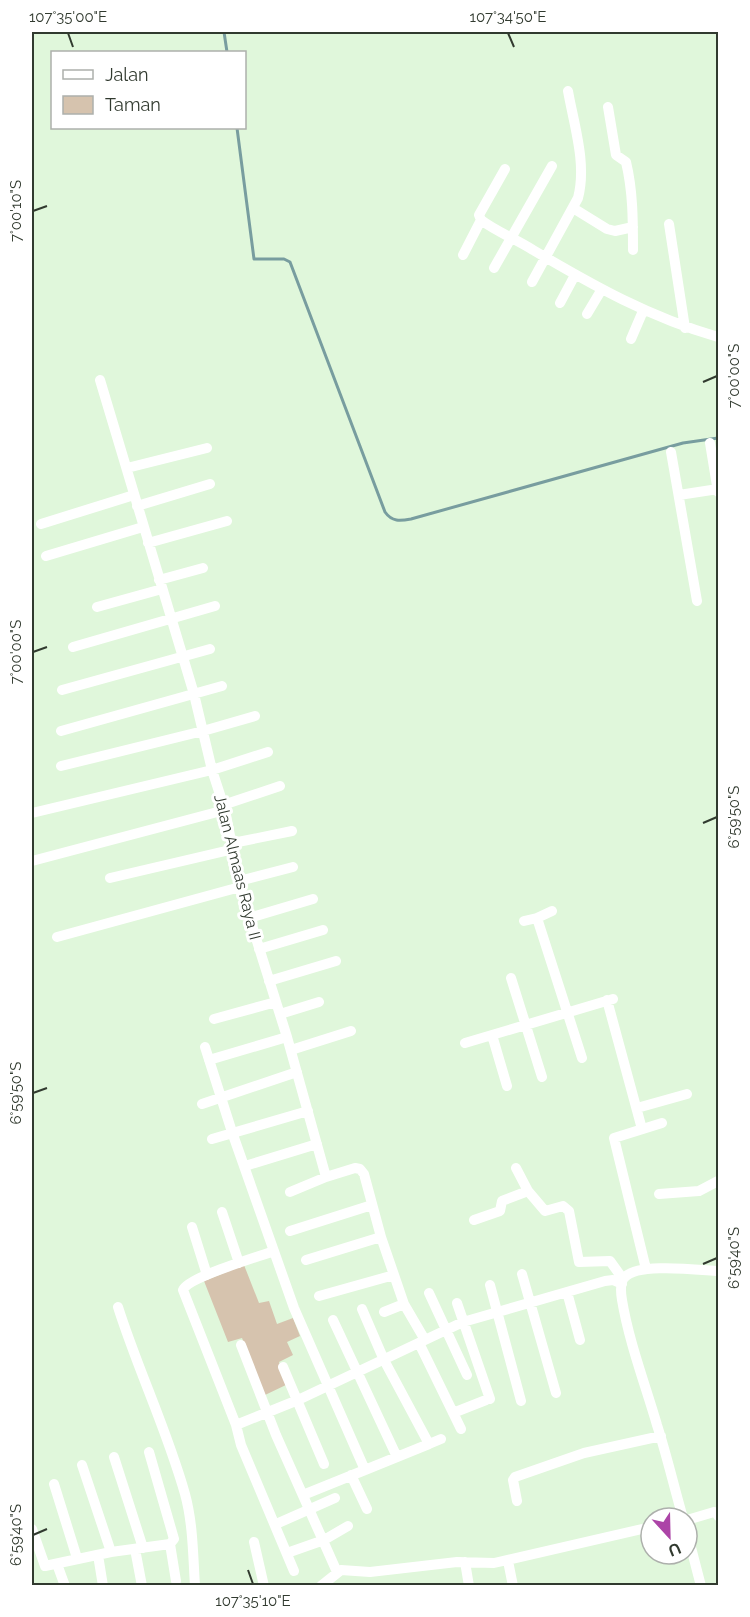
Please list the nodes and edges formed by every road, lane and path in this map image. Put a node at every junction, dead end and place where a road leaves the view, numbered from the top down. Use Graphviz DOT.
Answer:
graph roads {
  1 [pos="568,91"];
  2 [pos="608,107"];
  3 [pos="552,166"];
  4 [pos="505,169"];
  5 [pos="573,208"];
  6 [pos="481,220"];
  7 [pos="669,224"];
  8 [pos="633,227"];
  9 [pos="513,237"];
  10 [pos="633,250"];
  11 [pos="463,255"];
  12 [pos="546,257"];
  13 [pos="494,268"];
  14 [pos="574,275"];
  15 [pos="532,282"];
  16 [pos="602,289"];
  17 [pos="560,303"];
  18 [pos="643,311"];
  19 [pos="587,314"];
  20 [pos="686,328"];
  21 [pos="718,337"];
  22 [pos="631,339"];
  23 [pos="100,380"];
  24 [pos="710,443"];
  25 [pos="207,448"];
  26 [pos="671,452"];
  27 [pos="127,468"];
  28 [pos="210,484"];
  29 [pos="718,490"];
  30 [pos="134,495"];
  31 [pos="679,495"];
  32 [pos="138,506"];
  33 [pos="227,521"];
  34 [pos="41,524"];
  35 [pos="143,527"];
  36 [pos="148,543"];
  37 [pos="46,556"];
  38 [pos="203,568"];
  39 [pos="160,585"];
  40 [pos="697,601"];
  41 [pos="215,606"];
  42 [pos="97,607"];
  43 [pos="171,620"];
  44 [pos="73,647"];
  45 [pos="210,649"];
  46 [pos="182,657"];
  47 [pos="222,686"];
  48 [pos="62,690"];
  49 [pos="194,694"];
  50 [pos="255,716"];
  51 [pos="61,731"];
  52 [pos="203,731"];
  53 [pos="268,752"];
  54 [pos="61,766"];
  55 [pos="212,770"];
  56 [pos="280,786"];
  57 [pos="224,807"];
  58 [pos="32,813"];
  59 [pos="292,831"];
  60 [pos="233,846"];
  61 [pos="32,861"];
  62 [pos="293,867"];
  63 [pos="110,878"];
  64 [pos="240,884"];
  65 [pos="313,899"];
  66 [pos="552,911"];
  67 [pos="249,918"];
  68 [pos="537,918"];
  69 [pos="524,921"];
  70 [pos="323,930"];
  71 [pos="57,936"];
  72 [pos="259,950"];
  73 [pos="336,961"];
  74 [pos="511,978"];
  75 [pos="269,981"];
  76 [pos="276,1002"];
  77 [pos="319,1002"];
  78 [pos="566,1013"];
  79 [pos="280,1014"];
  80 [pos="214,1019"];
  81 [pos="527,1025"];
  82 [pos="351,1031"];
  83 [pos="492,1035"];
  84 [pos="287,1037"];
  85 [pos="465,1043"];
  86 [pos="205,1047"];
  87 [pos="291,1050"];
  88 [pos="582,1058"];
  89 [pos="209,1060"];
  90 [pos="297,1072"];
  91 [pos="542,1077"];
  92 [pos="507,1086"];
  93 [pos="687,1094"];
  94 [pos="221,1097"];
  95 [pos="202,1104"];
  96 [pos="637,1108"];
  97 [pos="308,1111"];
  98 [pos="662,1123"];
  99 [pos="642,1129"];
  100 [pos="232,1132"];
  101 [pos="212,1139"];
  102 [pos="317,1144"];
  103 [pos="245,1166"];
  104 [pos="516,1168"];
  105 [pos="326,1177"];
  106 [pos="718,1181"];
  107 [pos="528,1191"];
  108 [pos="290,1192"];
  109 [pos="659,1194"];
  110 [pos="372,1205"];
  111 [pos="222,1212"];
  112 [pos="474,1220"];
  113 [pos="192,1227"];
  114 [pos="290,1231"];
  115 [pos="381,1237"];
  116 [pos="274,1251"];
  117 [pos="306,1260"];
  118 [pos="239,1263"];
  119 [pos="646,1269"];
  120 [pos="718,1271"];
  121 [pos="522,1274"];
  122 [pos="207,1275"];
  123 [pos="394,1275"];
  124 [pos="622,1281"];
  125 [pos="490,1285"];
  126 [pos="567,1292"];
  127 [pos="429,1293"];
  128 [pos="319,1296"];
  129 [pos="529,1302"];
  130 [pos="457,1303"];
  131 [pos="404,1304"];
  132 [pos="118,1307"];
  133 [pos="362,1309"];
  134 [pos="384,1312"];
  135 [pos="497,1312"];
  136 [pos="333,1320"];
  137 [pos="463,1322"];
  138 [pos="447,1330"];
  139 [pos="580,1340"];
  140 [pos="422,1342"];
  141 [pos="241,1345"];
  142 [pos="384,1360"];
  143 [pos="283,1367"];
  144 [pos="357,1373"];
  145 [pos="467,1375"];
  146 [pos="328,1386"];
  147 [pos="556,1393"];
  148 [pos="298,1400"];
  149 [pos="521,1401"];
  150 [pos="268,1413"];
  151 [pos="453,1413"];
  152 [pos="236,1425"];
  153 [pos="461,1429"];
  154 [pos="661,1436"];
  155 [pos="441,1439"];
  156 [pos="429,1444"];
  157 [pos="149,1452"];
  158 [pos="114,1457"];
  159 [pos="397,1457"];
  160 [pos="324,1464"];
  161 [pos="82,1465"];
  162 [pos="366,1470"];
  163 [pos="351,1475"];
  164 [pos="54,1484"];
  165 [pos="303,1495"];
  166 [pos="335,1498"];
  167 [pos="517,1501"];
  168 [pos="681,1506"];
  169 [pos="367,1509"];
  170 [pos="310,1510"];
  171 [pos="699,1516"];
  172 [pos="718,1516"];
  173 [pos="276,1524"];
  174 [pos="348,1526"];
  175 [pos="32,1529"];
  176 [pos="639,1530"];
  177 [pos="324,1540"];
  178 [pos="255,1542"];
  179 [pos="170,1544"];
  180 [pos="139,1549"];
  181 [pos="111,1552"];
  182 [pos="287,1553"];
  183 [pos="98,1555"];
  184 [pos="77,1558"];
  185 [pos="508,1561"];
  186 [pos="465,1562"];
  187 [pos="57,1563"];
  188 [pos="696,1566"];
  189 [pos="294,1570"];
  190 [pos="337,1572"];
  191 [pos="176,1581"];
  192 [pos="64,1583"];
  193 [pos="52,1586"];
  194 [pos="103,1586"];
  195 [pos="142,1586"];
  196 [pos="195,1586"];
  197 [pos="264,1586"];
  198 [pos="321,1586"];
  199 [pos="469,1586"];
  200 [pos="513,1586"];
  201 [pos="701,1586"];
  1 -- 5 [label="street"];
  2 -- 8 [label="street"];
  3 -- 9 [label="street"];
  4 -- 6 [label="street"];
  5 -- 8 [label="street"];
  5 -- 12 [label="street"];
  6 -- 9 [label="street"];
  6 -- 11 [label="street"];
  7 -- 20 [label="street"];
  8 -- 10 [label="street"];
  9 -- 12 [label="street"];
  9 -- 13 [label="street"];
  12 -- 14 [label="street"];
  12 -- 15 [label="street"];
  14 -- 16 [label="street"];
  14 -- 17 [label="street"];
  16 -- 18 [label="street"];
  16 -- 19 [label="street"];
  18 -- 20 [label="street"];
  18 -- 22 [label="street"];
  20 -- 21 [label="street"];
  23 -- 27 [label="street, Jalan Almaas Raya II"];
  24 -- 29 [label="street"];
  25 -- 27 [label="street"];
  26 -- 31 [label="street"];
  27 -- 30 [label="street, Jalan Almaas Raya II"];
  28 -- 32 [label="street"];
  29 -- 31 [label="street"];
  30 -- 32 [label="street, Jalan Almaas Raya II"];
  30 -- 34 [label="street"];
  31 -- 40 [label="street"];
  32 -- 35 [label="street, Jalan Almaas Raya II"];
  33 -- 36 [label="street"];
  35 -- 36 [label="street, Jalan Almaas Raya II"];
  35 -- 37 [label="street"];
  36 -- 39 [label="street, Jalan Almaas Raya II"];
  38 -- 39 [label="street"];
  39 -- 42 [label="street"];
  39 -- 43 [label="street, Jalan Almaas Raya II"];
  41 -- 43 [label="street"];
  43 -- 44 [label="street"];
  43 -- 46 [label="street, Jalan Almaas Raya II"];
  45 -- 46 [label="street"];
  46 -- 48 [label="street"];
  46 -- 49 [label="street, Jalan Almaas Raya II"];
  47 -- 49 [label="street"];
  49 -- 51 [label="street"];
  49 -- 52 [label="street, Jalan Almaas Raya II"];
  50 -- 52 [label="street"];
  52 -- 54 [label="street"];
  52 -- 55 [label="street, Jalan Almaas Raya II"];
  53 -- 55 [label="street"];
  55 -- 57 [label="street, Jalan Almaas Raya II"];
  55 -- 58 [label="street"];
  56 -- 57 [label="street"];
  57 -- 60 [label="street, Jalan Almaas Raya II"];
  57 -- 61 [label="street"];
  59 -- 60 [label="street"];
  60 -- 63 [label="street"];
  60 -- 64 [label="street, Jalan Almaas Raya II"];
  62 -- 64 [label="street"];
  64 -- 67 [label="street, Jalan Almaas Raya II"];
  64 -- 71 [label="street"];
  65 -- 67 [label="street"];
  66 -- 68 [label="street"];
  67 -- 72 [label="street, Jalan Almaas Raya II"];
  68 -- 69 [label="street"];
  68 -- 78 [label="street"];
  70 -- 72 [label="street"];
  72 -- 75 [label="street, Jalan Almaas Raya II"];
  73 -- 75 [label="street"];
  74 -- 81 [label="street"];
  75 -- 76 [label="street, Jalan Almaas Raya II"];
  76 -- 79 [label="street, Jalan Almaas Raya II"];
  76 -- 80 [label="street"];
  77 -- 79 [label="street"];
  78 -- 81 [label="street"];
  78 -- 88 [label="street"];
  78 -- 96 [label="street"];
  79 -- 84 [label="street, Jalan Almaas Raya II"];
  81 -- 83 [label="street"];
  81 -- 91 [label="street"];
  82 -- 87 [label="street"];
  83 -- 85 [label="street"];
  83 -- 92 [label="street"];
  84 -- 87 [label="street, Jalan Almaas Raya II"];
  84 -- 89 [label="street"];
  86 -- 89 [label="street"];
  87 -- 90 [label="street, Jalan Almaas Raya II"];
  89 -- 94 [label="street"];
  90 -- 94 [label="street"];
  90 -- 97 [label="street, Jalan Almaas Raya II"];
  93 -- 96 [label="street"];
  94 -- 95 [label="street"];
  94 -- 100 [label="street"];
  96 -- 99 [label="street"];
  97 -- 100 [label="street"];
  97 -- 102 [label="street, Jalan Almaas Raya II"];
  98 -- 99 [label="street"];
  99 -- 119 [label="street"];
  100 -- 101 [label="street"];
  100 -- 103 [label="street"];
  102 -- 103 [label="street"];
  102 -- 105 [label="street, Jalan Almaas Raya II"];
  103 -- 116 [label="street"];
  104 -- 107 [label="street"];
  105 -- 108 [label="street"];
  105 -- 110 [label="street"];
  106 -- 109 [label="street"];
  107 -- 112 [label="street"];
  107 -- 124 [label="street"];
  110 -- 114 [label="street"];
  110 -- 115 [label="street"];
  111 -- 118 [label="street"];
  113 -- 122 [label="street"];
  115 -- 117 [label="street"];
  115 -- 123 [label="street"];
  116 -- 118 [label="street"];
  116 -- 146 [label="street"];
  118 -- 122 [label="street"];
  119 -- 120 [label="street"];
  119 -- 124 [label="street"];
  121 -- 129 [label="street"];
  122 -- 152 [label="street"];
  123 -- 128 [label="street"];
  123 -- 131 [label="street"];
  124 -- 126 [label="street"];
  124 -- 154 [label="street"];
  125 -- 135 [label="street"];
  126 -- 129 [label="street"];
  126 -- 139 [label="street"];
  127 -- 138 [label="street"];
  129 -- 135 [label="street"];
  129 -- 147 [label="street"];
  130 -- 137 [label="street"];
  131 -- 134 [label="street"];
  131 -- 140 [label="street"];
  132 -- 196 [label="street"];
  133 -- 142 [label="street"];
  135 -- 137 [label="street"];
  135 -- 149 [label="street"];
  136 -- 144 [label="street"];
  137 -- 138 [label="street"];
  137 -- 151 [label="street"];
  138 -- 140 [label="street"];
  138 -- 145 [label="street"];
  140 -- 142 [label="street"];
  140 -- 151 [label="street"];
  141 -- 150 [label="street"];
  142 -- 144 [label="street"];
  142 -- 156 [label="street"];
  143 -- 148 [label="street"];
  144 -- 146 [label="street"];
  144 -- 159 [label="street"];
  146 -- 148 [label="street"];
  146 -- 162 [label="street"];
  148 -- 150 [label="street"];
  148 -- 160 [label="street"];
  150 -- 152 [label="street"];
  150 -- 165 [label="street"];
  151 -- 153 [label="street"];
  152 -- 173 [label="street"];
  154 -- 167 [label="street"];
  154 -- 168 [label="street"];
  155 -- 156 [label="street"];
  156 -- 159 [label="street"];
  157 -- 179 [label="street"];
  158 -- 180 [label="street"];
  159 -- 162 [label="street"];
  161 -- 181 [label="street"];
  162 -- 163 [label="street"];
  163 -- 165 [label="street"];
  163 -- 169 [label="street"];
  164 -- 184 [label="street"];
  165 -- 170 [label="street"];
  166 -- 170 [label="street"];
  170 -- 173 [label="street"];
  170 -- 177 [label="street"];
  171 -- 172 [label="street"];
  173 -- 182 [label="street"];
  174 -- 177 [label="street"];
  175 -- 187 [label="street"];
  176 -- 185 [label="street"];
  177 -- 182 [label="street"];
  177 -- 190 [label="street"];
  178 -- 197 [label="street"];
  179 -- 180 [label="street"];
  179 -- 191 [label="street"];
  180 -- 181 [label="street"];
  180 -- 195 [label="street"];
  181 -- 183 [label="street"];
  182 -- 189 [label="street"];
  183 -- 184 [label="street"];
  183 -- 194 [label="street"];
  184 -- 187 [label="street"];
  185 -- 186 [label="street"];
  185 -- 200 [label="street"];
  186 -- 190 [label="street"];
  186 -- 199 [label="street"];
  187 -- 192 [label="street"];
  188 -- 201 [label="street"];
  190 -- 198 [label="street"];
  192 -- 193 [label="street"];
}
